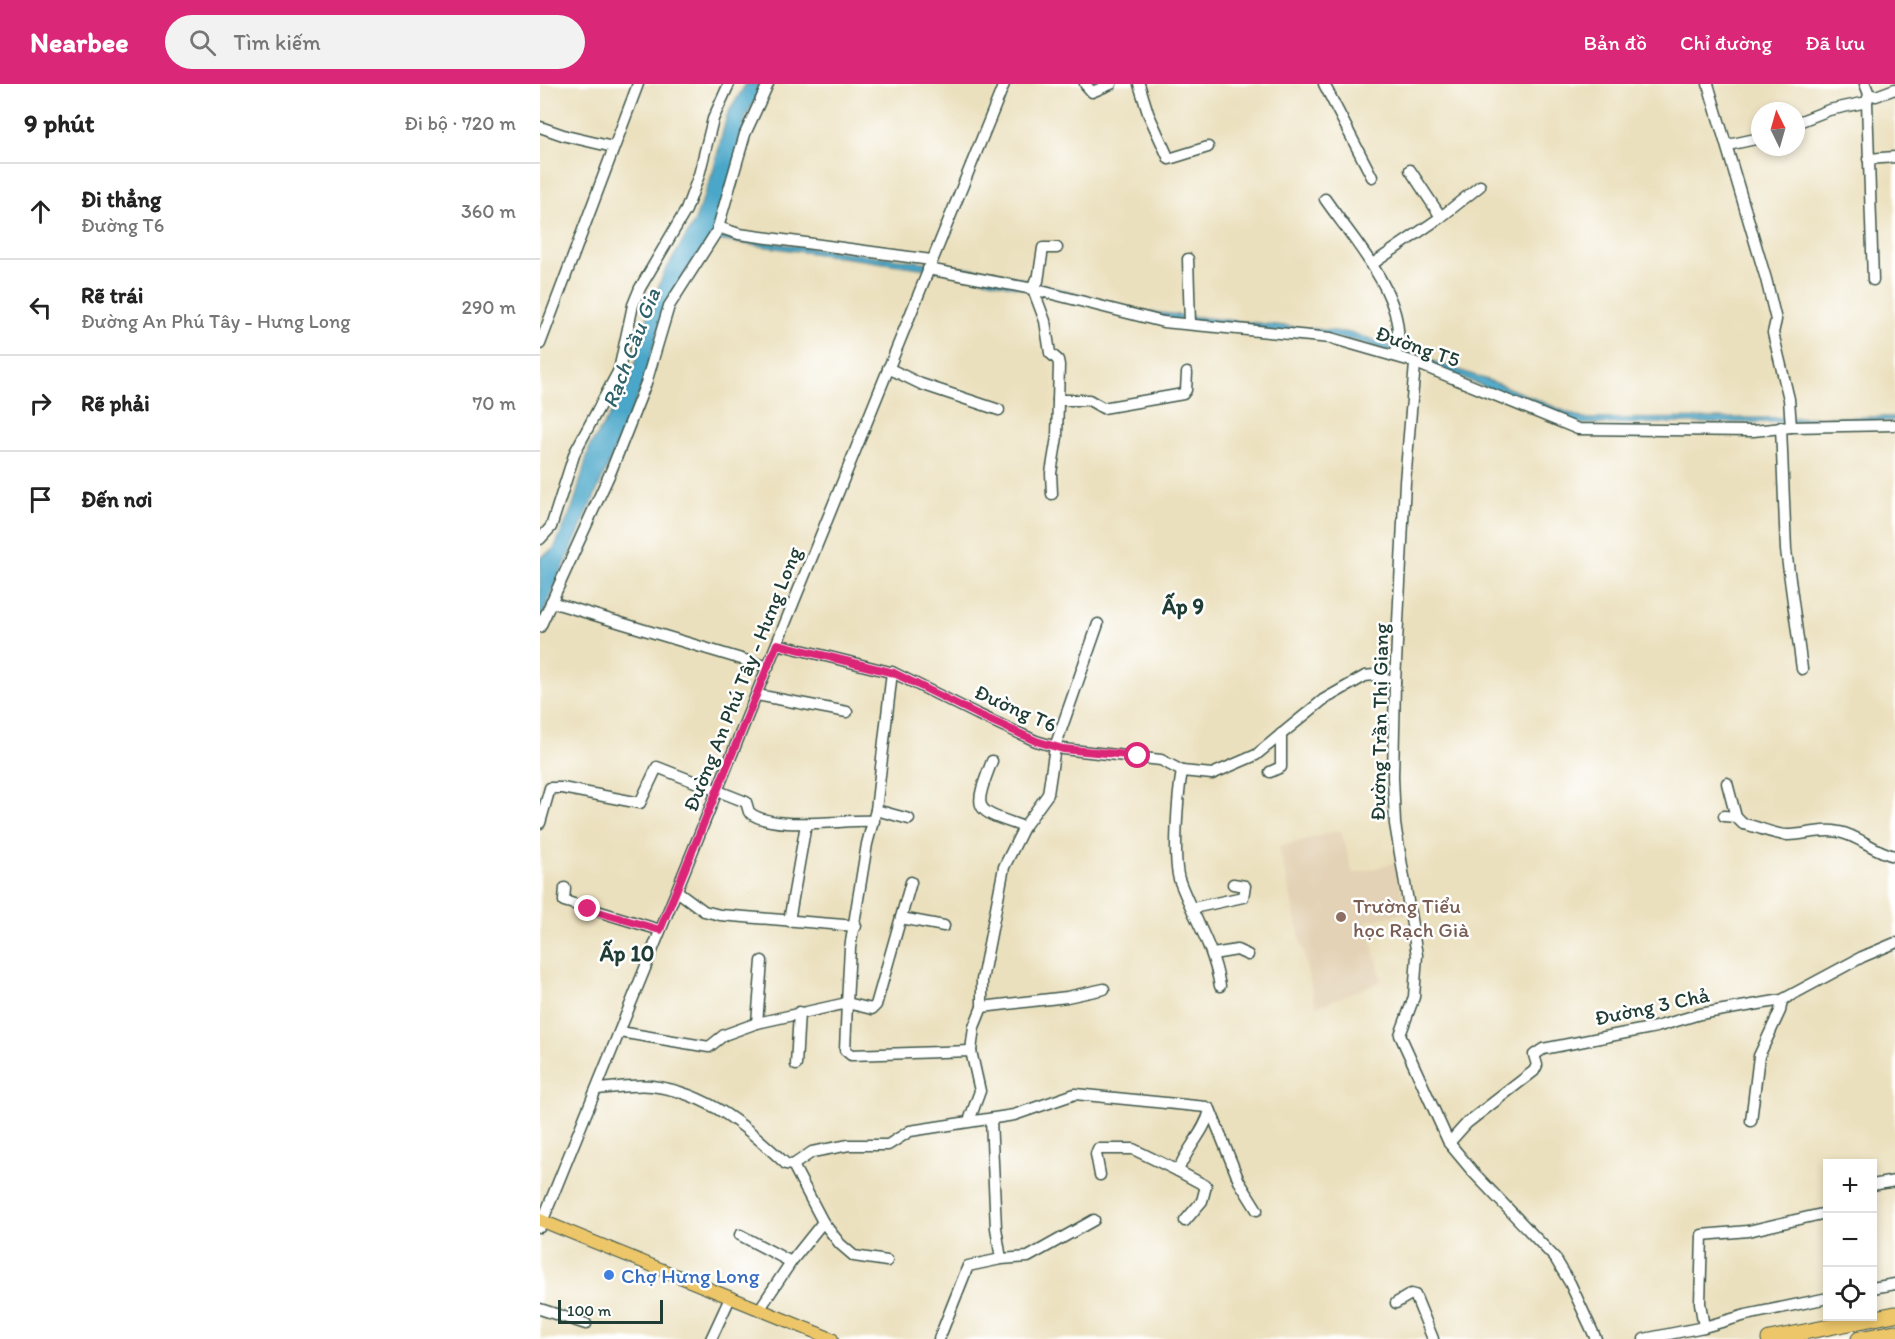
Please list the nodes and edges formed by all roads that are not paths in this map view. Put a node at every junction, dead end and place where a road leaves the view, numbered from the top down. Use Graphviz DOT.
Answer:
graph roads {
  1 [pos="638,84"];
  2 [pos="729,84"];
  3 [pos="768,84"];
  4 [pos="1004,84"];
  5 [pos="1085,84"];
  6 [pos="1112,84"];
  7 [pos="1139,84"];
  8 [pos="1324,84"];
  9 [pos="1708,84"];
  10 [pos="1895,89"];
  11 [pos="1867,93"];
  12 [pos="1805,119"];
  13 [pos="540,127"];
  14 [pos="1751,140"];
  15 [pos="1728,145"];
  16 [pos="614,147"];
  17 [pos="1208,147"];
  18 [pos="1895,157"];
  19 [pos="1868,159"];
  20 [pos="1410,170"];
  21 [pos="1372,177"];
  22 [pos="1480,186"];
  23 [pos="1324,199"];
  24 [pos="1441,217"];
  25 [pos="717,229"];
  26 [pos="1057,248"];
  27 [pos="1188,259"];
  28 [pos="930,264"];
  29 [pos="1371,265"];
  30 [pos="1873,280"];
  31 [pos="1034,285"];
  32 [pos="1190,320"];
  33 [pos="540,344"];
  34 [pos="1396,353"];
  35 [pos="1415,364"];
  36 [pos="888,368"];
  37 [pos="1187,373"];
  38 [pos="1058,400"];
  39 [pos="999,410"];
  40 [pos="1788,423"];
  41 [pos="1895,425"];
  42 [pos="1052,494"];
  43 [pos="540,539"];
  44 [pos="551,602"];
  45 [pos="1098,624"];
  46 [pos="540,627"];
  47 [pos="777,644"];
  48 [pos="768,668"];
  49 [pos="1802,669"];
  50 [pos="892,672"];
  51 [pos="1395,682"];
  52 [pos="757,695"];
  53 [pos="847,712"];
  54 [pos="1281,734"];
  55 [pos="1055,747"];
  56 [pos="992,761"];
  57 [pos="1182,771"];
  58 [pos="1270,772"];
  59 [pos="1727,783"];
  60 [pos="545,787"];
  61 [pos="717,793"];
  62 [pos="875,815"];
  63 [pos="1724,816"];
  64 [pos="1736,817"];
  65 [pos="909,819"];
  66 [pos="540,823"];
  67 [pos="806,824"];
  68 [pos="1024,827"];
  69 [pos="1895,856"];
  70 [pos="911,882"];
  71 [pos="1233,884"];
  72 [pos="565,888"];
  73 [pos="677,891"];
  74 [pos="1193,908"];
  75 [pos="901,918"];
  76 [pos="789,921"];
  77 [pos="856,926"];
  78 [pos="944,926"];
  79 [pos="660,930"];
  80 [pos="1895,943"];
  81 [pos="1213,954"];
  82 [pos="1248,956"];
  83 [pos="762,961"];
  84 [pos="1220,986"];
  85 [pos="1104,989"];
  86 [pos="1782,1000"];
  87 [pos="847,1003"];
  88 [pos="982,1007"];
  89 [pos="799,1012"];
  90 [pos="757,1023"];
  91 [pos="620,1032"];
  92 [pos="971,1052"];
  93 [pos="796,1065"];
  94 [pos="597,1089"];
  95 [pos="1210,1109"];
  96 [pos="991,1119"];
  97 [pos="969,1121"];
  98 [pos="1750,1121"];
  99 [pos="1449,1143"];
  100 [pos="793,1165"];
  101 [pos="1178,1171"];
  102 [pos="1100,1175"];
  103 [pos="1895,1181"];
  104 [pos="1877,1184"];
  105 [pos="1257,1210"];
  106 [pos="1823,1212"];
  107 [pos="1094,1220"];
  108 [pos="1185,1221"];
  109 [pos="541,1222"];
  110 [pos="823,1222"];
  111 [pos="740,1235"];
  112 [pos="1001,1259"];
  113 [pos="887,1261"];
  114 [pos="791,1263"];
  115 [pos="1895,1284"];
  116 [pos="1877,1287"];
  117 [pos="730,1298"];
  118 [pos="1823,1299"];
  119 [pos="1396,1303"];
  120 [pos="540,1309"];
  121 [pos="759,1310"];
  122 [pos="1895,1314"];
  123 [pos="586,1324"];
  124 [pos="1704,1327"];
  125 [pos="1895,1332"];
  126 [pos="711,1339"];
  127 [pos="832,1339"];
  128 [pos="939,1339"];
  129 [pos="1433,1339"];
  130 [pos="1596,1339"];
  131 [pos="1644,1339"];
  132 [pos="1769,1339"];
  133 [pos="1858,1339"];
  1 -- 16 [label="street"];
  2 -- 43 [label="street"];
  3 -- 25 [label="street"];
  4 -- 28 [label="street, Đường An Phú Tây - Hưng Long"];
  5 -- 6 [label="street"];
  7 -- 17 [label="street"];
  8 -- 21 [label="street"];
  9 -- 15 [label="street"];
  10 -- 11 [label="street"];
  11 -- 12 [label="street"];
  11 -- 19 [label="street"];
  13 -- 16 [label="street"];
  14 -- 15 [label="street"];
  15 -- 40 [label="street"];
  16 -- 33 [label="street"];
  18 -- 19 [label="street"];
  19 -- 30 [label="street"];
  20 -- 24 [label="street"];
  22 -- 24 [label="street"];
  23 -- 29 [label="street"];
  24 -- 29 [label="street"];
  25 -- 28 [label="street, Đường T5"];
  25 -- 44 [label="street"];
  26 -- 31 [label="street"];
  27 -- 32 [label="street"];
  28 -- 31 [label="street, Đường T5"];
  28 -- 36 [label="street, Đường An Phú Tây - Hưng Long"];
  29 -- 34 [label="street"];
  31 -- 32 [label="street, Đường T5"];
  31 -- 38 [label="street"];
  32 -- 34 [label="street, Đường T5"];
  34 -- 35 [label="street, Đường T5"];
  35 -- 40 [label="street, Đường T5"];
  35 -- 51 [label="street, Đường Trần Thị Giang"];
  36 -- 39 [label="street"];
  36 -- 47 [label="street, Đường An Phú Tây - Hưng Long"];
  37 -- 38 [label="street"];
  38 -- 42 [label="street"];
  40 -- 41 [label="street, Đường T5"];
  40 -- 49 [label="street"];
  44 -- 46 [label="street"];
  44 -- 48 [label="street"];
  45 -- 55 [label="street"];
  47 -- 48 [label="street, Đường An Phú Tây - Hưng Long"];
  47 -- 50 [label="street, Đường T6"];
  48 -- 52 [label="street, Đường An Phú Tây - Hưng Long"];
  50 -- 55 [label="street, Đường T6"];
  50 -- 62 [label="street"];
  51 -- 54 [label="street, Đường T6"];
  51 -- 99 [label="street, Đường Trần Thị Giang"];
  52 -- 53 [label="street"];
  52 -- 61 [label="street, Đường An Phú Tây - Hưng Long"];
  54 -- 57 [label="street, Đường T6"];
  54 -- 58 [label="street"];
  55 -- 57 [label="street, Đường T6"];
  55 -- 68 [label="street"];
  56 -- 68 [label="street"];
  57 -- 74 [label="street"];
  59 -- 64 [label="street"];
  60 -- 61 [label="street"];
  60 -- 66 [label="street"];
  61 -- 67 [label="street"];
  61 -- 73 [label="street, Đường An Phú Tây - Hưng Long"];
  62 -- 65 [label="street"];
  62 -- 67 [label="street"];
  62 -- 77 [label="street"];
  63 -- 64 [label="street"];
  64 -- 69 [label="street"];
  67 -- 76 [label="street"];
  68 -- 88 [label="street"];
  70 -- 75 [label="street"];
  71 -- 74 [label="street"];
  72 -- 79 [label="street"];
  73 -- 76 [label="street"];
  73 -- 79 [label="street, Đường An Phú Tây - Hưng Long"];
  74 -- 81 [label="street"];
  75 -- 78 [label="street"];
  75 -- 87 [label="street"];
  76 -- 77 [label="street"];
  77 -- 87 [label="street"];
  79 -- 91 [label="street, Đường An Phú Tây - Hưng Long"];
  80 -- 86 [label="street, Đường 3 Chả"];
  81 -- 82 [label="street"];
  81 -- 84 [label="street"];
  83 -- 90 [label="street"];
  85 -- 88 [label="street"];
  86 -- 98 [label="street"];
  86 -- 99 [label="street, Đường 3 Chả"];
  87 -- 89 [label="street"];
  87 -- 92 [label="street"];
  88 -- 92 [label="street"];
  89 -- 90 [label="street"];
  89 -- 93 [label="street"];
  90 -- 91 [label="street"];
  91 -- 94 [label="street, Đường An Phú Tây - Hưng Long"];
  92 -- 97 [label="street"];
  94 -- 100 [label="street"];
  94 -- 109 [label="street, Đường An Phú Tây - Hưng Long"];
  95 -- 96 [label="street"];
  95 -- 101 [label="street"];
  95 -- 105 [label="street"];
  96 -- 97 [label="street"];
  96 -- 112 [label="street"];
  97 -- 100 [label="street"];
  99 -- 130 [label="street, Đường Trần Thị Giang"];
  100 -- 110 [label="street"];
  101 -- 102 [label="street"];
  101 -- 108 [label="street"];
  103 -- 104 [label="street"];
  106 -- 124 [label="street"];
  107 -- 112 [label="street"];
  109 -- 117 [label="main road"];
  110 -- 113 [label="street"];
  110 -- 114 [label="street"];
  111 -- 114 [label="street"];
  112 -- 128 [label="street"];
  114 -- 121 [label="street"];
  115 -- 116 [label="street"];
  117 -- 121 [label="main road"];
  117 -- 126 [label="street"];
  118 -- 124 [label="street"];
  119 -- 129 [label="street"];
  120 -- 123 [label="street"];
  121 -- 127 [label="main road"];
  122 -- 132 [label="highway"];
  124 -- 131 [label="street"];
  125 -- 133 [label="highway"];
}
